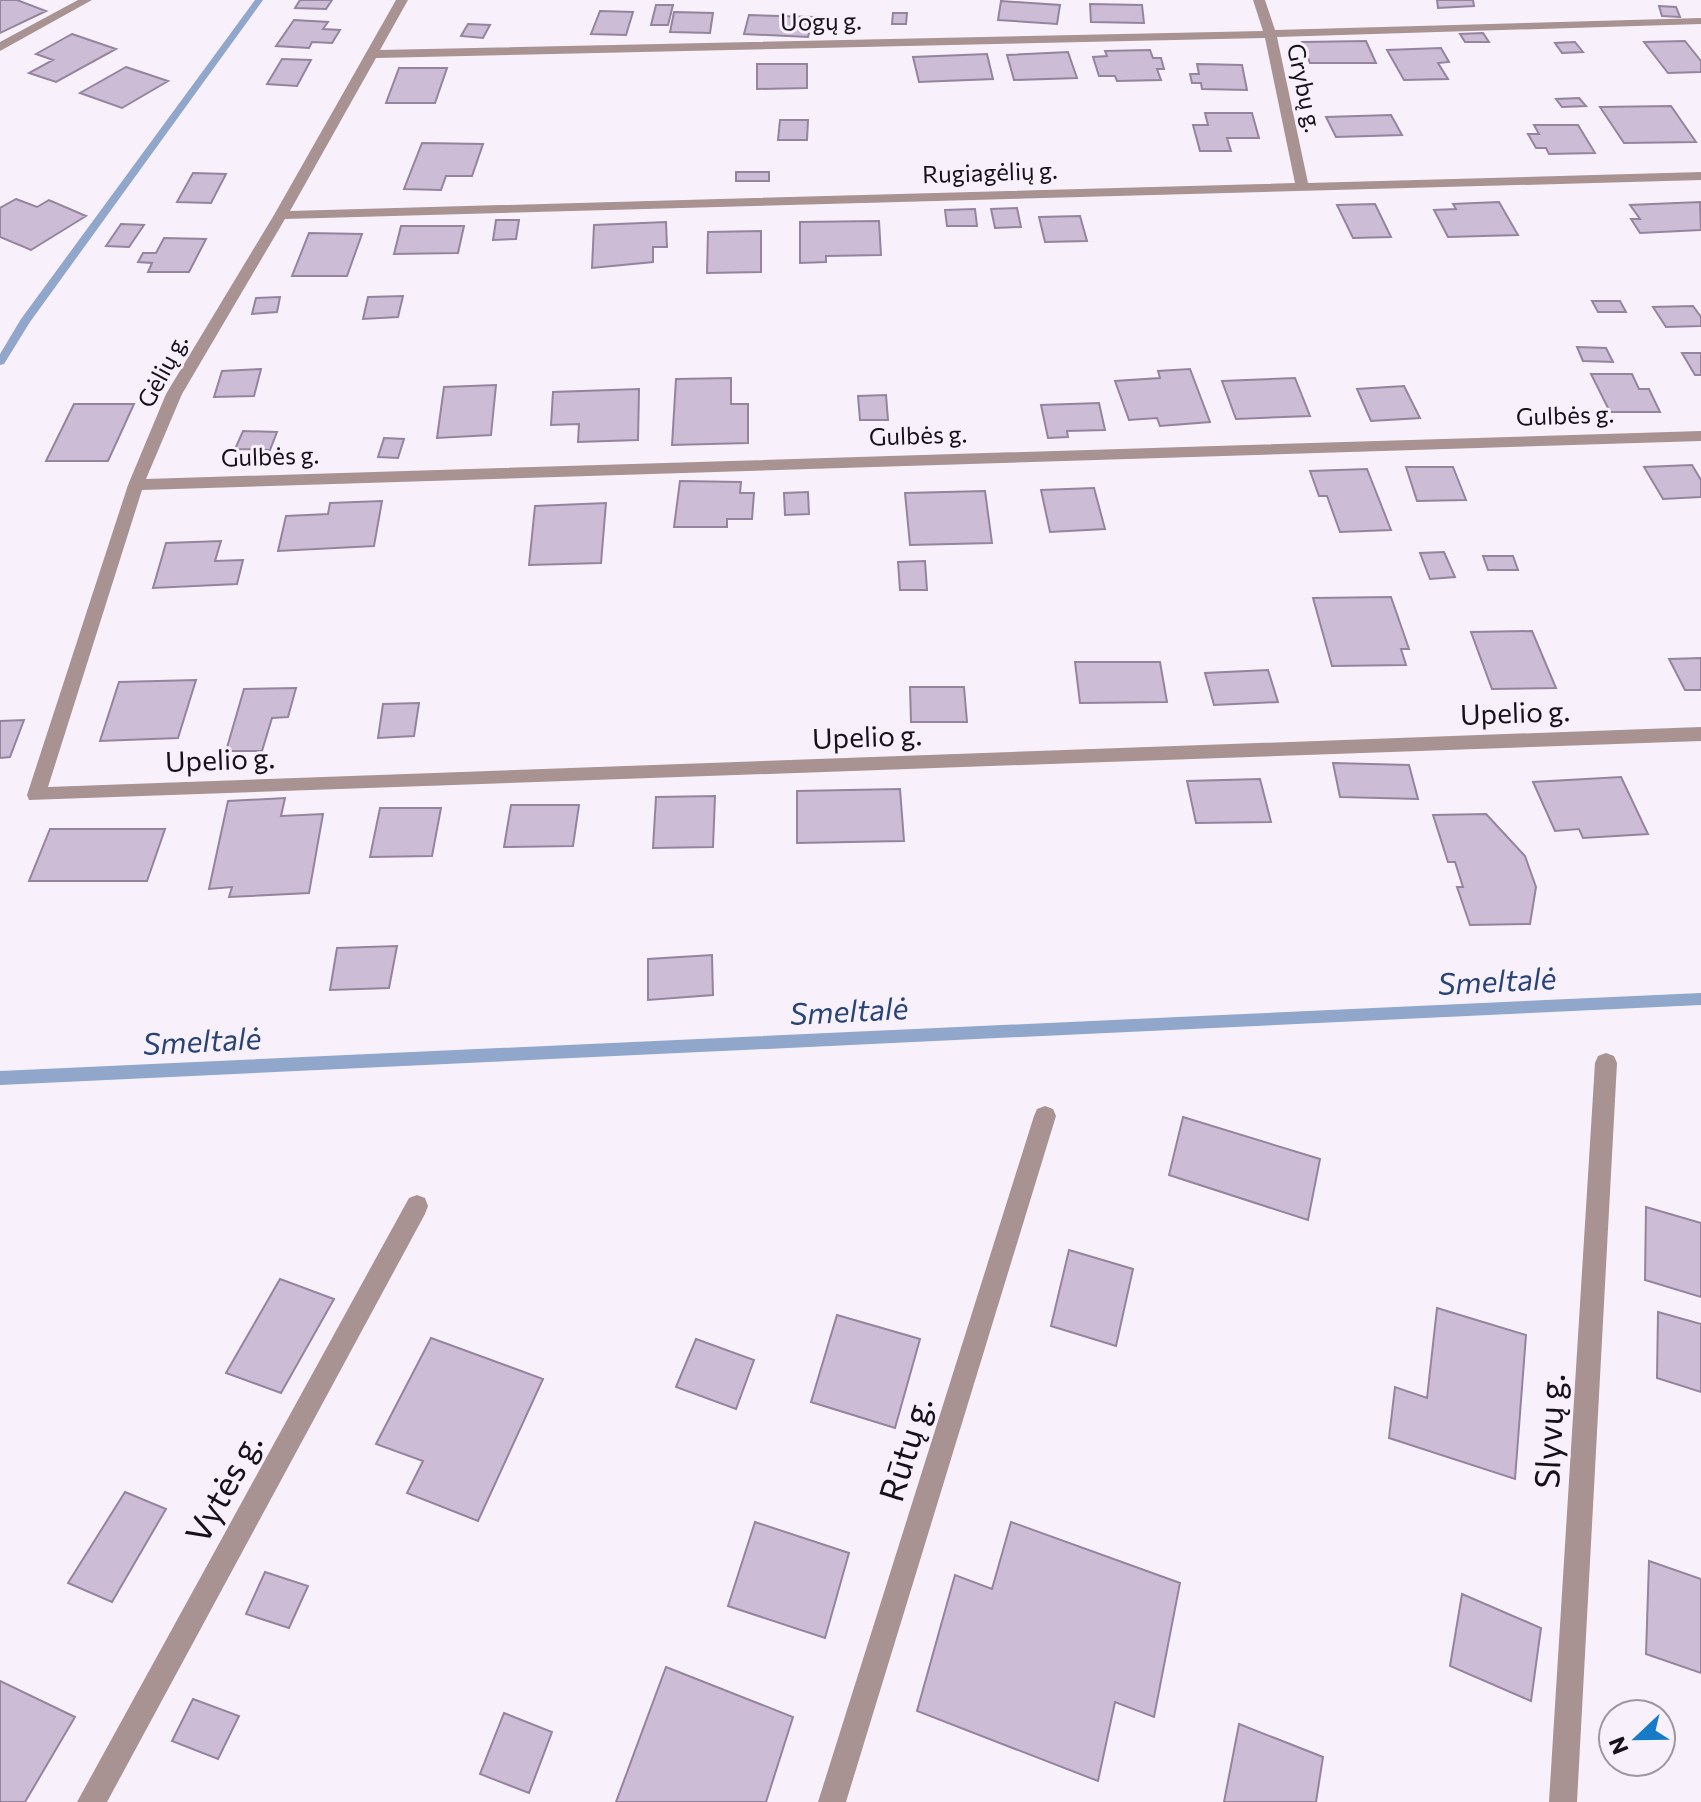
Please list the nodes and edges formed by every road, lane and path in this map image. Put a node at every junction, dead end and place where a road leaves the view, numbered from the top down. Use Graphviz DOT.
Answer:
graph roads {
  1 [pos="86,0"];
  2 [pos="402,0"];
  3 [pos="1259,0"];
  4 [pos="1701,21"];
  5 [pos="1270,34"];
  6 [pos="0,47"];
  7 [pos="373,54"];
  8 [pos="1701,176"];
  9 [pos="1302,187"];
  10 [pos="281,215"];
  11 [pos="1701,436"];
  12 [pos="136,485"];
  13 [pos="1701,734"];
  14 [pos="36,795"];
  15 [pos="1606,1063"];
  16 [pos="1045,1116"];
  17 [pos="417,1206"];
  18 [pos="91,1802"];
  19 [pos="832,1802"];
  20 [pos="1563,1802"];
  1 -- 6 [label="street"];
  2 -- 7 [label="street, Gėlių g."];
  3 -- 5 [label="street, Grybų g."];
  4 -- 5 [label="street, Uogų g."];
  5 -- 7 [label="street, Uogų g."];
  5 -- 9 [label="street, Grybų g."];
  7 -- 10 [label="street, Gėlių g."];
  8 -- 9 [label="street, Rugiagėlių g."];
  9 -- 10 [label="street, Rugiagėlių g."];
  10 -- 12 [label="street, Gėlių g."];
  11 -- 12 [label="street, Gulbės g."];
  12 -- 14 [label="street, Gėlių g."];
  13 -- 14 [label="street, Upelio g."];
  15 -- 20 [label="street, Slyvų g."];
  16 -- 19 [label="street, Rūtų g."];
  17 -- 18 [label="street, Vytės g."];
}
